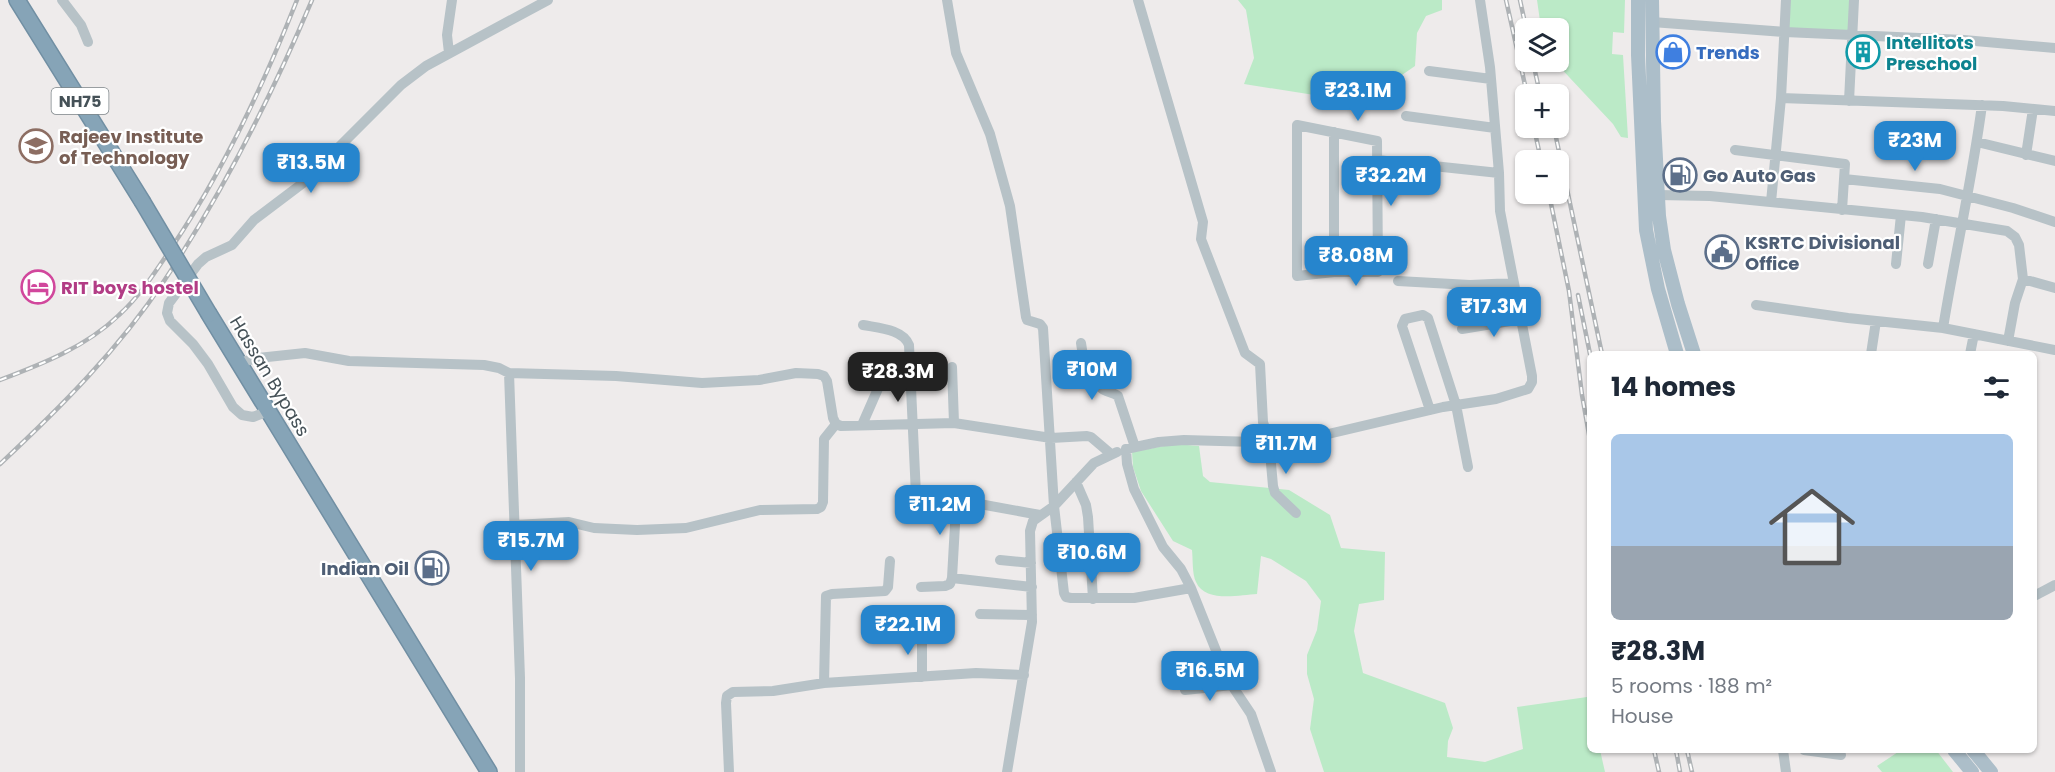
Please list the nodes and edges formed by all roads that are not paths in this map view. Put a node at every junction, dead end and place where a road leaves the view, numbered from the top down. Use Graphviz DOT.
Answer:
graph roads {
  1 [pos="17,0"];
  2 [pos="62,0"];
  3 [pos="452,0"];
  4 [pos="548,0"];
  5 [pos="947,0"];
  6 [pos="1138,0"];
  7 [pos="1479,0"];
  8 [pos="1638,0"];
  9 [pos="1652,0"];
  10 [pos="1786,0"];
  11 [pos="1854,0"];
  12 [pos="1645,22"];
  13 [pos="1785,32"];
  14 [pos="1853,35"];
  15 [pos="87,42"];
  16 [pos="2055,48"];
  17 [pos="449,52"];
  18 [pos="1430,71"];
  19 [pos="1491,79"];
  20 [pos="1781,98"];
  21 [pos="1849,101"];
  22 [pos="1982,105"];
  23 [pos="2033,109"];
  24 [pos="2055,111"];
  25 [pos="1406,116"];
  26 [pos="1496,128"];
  27 [pos="1334,132"];
  28 [pos="1977,142"];
  29 [pos="1735,150"];
  30 [pos="1776,155"];
  31 [pos="2026,155"];
  32 [pos="1377,160"];
  33 [pos="2055,161"];
  34 [pos="1499,173"];
  35 [pos="1844,179"];
  36 [pos="1658,195"];
  37 [pos="1968,196"];
  38 [pos="1771,202"];
  39 [pos="1842,210"];
  40 [pos="1901,215"];
  41 [pos="1936,219"];
  42 [pos="2055,222"];
  43 [pos="1963,224"];
  44 [pos="1896,264"];
  45 [pos="1928,264"];
  46 [pos="1335,272"];
  47 [pos="2023,279"];
  48 [pos="1398,281"];
  49 [pos="1514,283"];
  50 [pos="2055,288"];
  51 [pos="1678,304"];
  52 [pos="1756,305"];
  53 [pos="1663,307"];
  54 [pos="1522,319"];
  55 [pos="1876,321"];
  56 [pos="863,325"];
  57 [pos="1943,328"];
  58 [pos="1462,329"];
  59 [pos="1974,334"];
  60 [pos="2008,341"];
  61 [pos="1082,344"];
  62 [pos="2055,350"];
  63 [pos="1676,351"];
  64 [pos="1693,351"];
  65 [pos="1871,351"];
  66 [pos="1971,351"];
  67 [pos="238,363"];
  68 [pos="952,367"];
  69 [pos="509,374"];
  70 [pos="910,383"];
  71 [pos="1456,405"];
  72 [pos="1430,410"];
  73 [pos="268,411"];
  74 [pos="914,423"];
  75 [pos="954,423"];
  76 [pos="836,424"];
  77 [pos="862,425"];
  78 [pos="1050,438"];
  79 [pos="1269,441"];
  80 [pos="1131,448"];
  81 [pos="1112,454"];
  82 [pos="1468,467"];
  83 [pos="1077,482"];
  84 [pos="916,495"];
  85 [pos="1054,506"];
  86 [pos="1296,513"];
  87 [pos="1040,515"];
  88 [pos="514,525"];
  89 [pos="1000,560"];
  90 [pos="890,561"];
  91 [pos="1031,563"];
  92 [pos="952,578"];
  93 [pos="2055,585"];
  94 [pos="1032,586"];
  95 [pos="921,587"];
  96 [pos="1191,588"];
  97 [pos="2037,595"];
  98 [pos="1093,598"];
  99 [pos="980,614"];
  100 [pos="1032,615"];
  101 [pos="922,636"];
  102 [pos="1024,675"];
  103 [pos="922,677"];
  104 [pos="824,683"];
  105 [pos="1232,685"];
  106 [pos="1185,690"];
  107 [pos="1783,753"];
  108 [pos="1827,753"];
  109 [pos="1956,753"];
  110 [pos="1975,753"];
  111 [pos="1841,755"];
  112 [pos="489,772"];
  113 [pos="520,772"];
  114 [pos="729,772"];
  115 [pos="1007,772"];
  116 [pos="1270,772"];
  117 [pos="1785,772"];
  118 [pos="1972,772"];
  119 [pos="1991,772"];
  1 -- 67 [label="highway, Hassan Bypass / NH75, bridge"];
  2 -- 15 [label="street"];
  3 -- 17 [label="street"];
  4 -- 17 [label="street"];
  5 -- 78 [label="street"];
  6 -- 79 [label="street"];
  7 -- 19 [label="street"];
  8 -- 12 [label="main road"];
  9 -- 12 [label="main road"];
  10 -- 13 [label="street"];
  11 -- 14 [label="street"];
  12 -- 13 [label="street"];
  12 -- 36 [label="main road"];
  12 -- 53 [label="main road"];
  13 -- 14 [label="street"];
  13 -- 20 [label="street"];
  14 -- 16 [label="street"];
  14 -- 21 [label="street"];
  17 -- 73 [label="street"];
  18 -- 19 [label="street"];
  19 -- 26 [label="street"];
  20 -- 21 [label="street"];
  20 -- 30 [label="street"];
  21 -- 22 [label="street"];
  22 -- 23 [label="street"];
  22 -- 28 [label="street"];
  23 -- 24 [label="street"];
  23 -- 31 [label="street"];
  25 -- 26 [label="street"];
  26 -- 34 [label="street"];
  27 -- 32 [label="street"];
  27 -- 46 [label="street"];
  27 -- 46 [label="street"];
  28 -- 31 [label="street"];
  28 -- 37 [label="street"];
  29 -- 30 [label="street"];
  30 -- 35 [label="street"];
  30 -- 38 [label="street"];
  31 -- 33 [label="street"];
  32 -- 34 [label="street"];
  32 -- 46 [label="street"];
  34 -- 49 [label="street"];
  35 -- 37 [label="street"];
  35 -- 39 [label="street"];
  36 -- 38 [label="street"];
  36 -- 51 [label="main road"];
  37 -- 42 [label="street"];
  37 -- 43 [label="street"];
  38 -- 39 [label="street"];
  39 -- 40 [label="street"];
  40 -- 41 [label="street"];
  40 -- 44 [label="street"];
  41 -- 43 [label="street"];
  41 -- 45 [label="street"];
  43 -- 47 [label="street"];
  43 -- 57 [label="street"];
  47 -- 50 [label="street"];
  47 -- 60 [label="street"];
  48 -- 49 [label="street"];
  49 -- 54 [label="street"];
  51 -- 53 [label="main road"];
  51 -- 64 [label="main road"];
  52 -- 55 [label="street"];
  53 -- 63 [label="main road"];
  54 -- 58 [label="street"];
  54 -- 71 [label="street"];
  55 -- 57 [label="street"];
  55 -- 65 [label="street"];
  56 -- 70 [label="street"];
  57 -- 59 [label="street"];
  59 -- 60 [label="street"];
  59 -- 66 [label="street"];
  60 -- 62 [label="street"];
  61 -- 80 [label="street"];
  67 -- 69 [label="street"];
  67 -- 73 [label="highway, Hassan Bypass / NH75"];
  68 -- 75 [label="street"];
  69 -- 76 [label="street"];
  69 -- 88 [label="street"];
  70 -- 74 [label="street"];
  70 -- 77 [label="street"];
  71 -- 72 [label="street"];
  71 -- 72 [label="street"];
  71 -- 82 [label="street"];
  72 -- 79 [label="street"];
  73 -- 112 [label="highway, Hassan Bypass / NH75"];
  74 -- 75 [label="street"];
  74 -- 77 [label="street"];
  74 -- 84 [label="street"];
  75 -- 78 [label="street"];
  76 -- 77 [label="street"];
  76 -- 88 [label="street"];
  78 -- 81 [label="street"];
  78 -- 85 [label="street"];
  79 -- 80 [label="street"];
  79 -- 86 [label="street"];
  80 -- 81 [label="street"];
  80 -- 96 [label="street"];
  81 -- 83 [label="street"];
  83 -- 85 [label="street"];
  83 -- 98 [label="street"];
  85 -- 87 [label="street"];
  85 -- 98 [label="street"];
  87 -- 91 [label="street"];
  87 -- 92 [label="street"];
  88 -- 113 [label="street"];
  89 -- 91 [label="street"];
  90 -- 104 [label="street"];
  91 -- 94 [label="street"];
  92 -- 94 [label="street"];
  92 -- 95 [label="street"];
  93 -- 97 [label="street"];
  94 -- 100 [label="street"];
  96 -- 98 [label="street"];
  96 -- 105 [label="street"];
  99 -- 100 [label="street"];
  100 -- 102 [label="street"];
  101 -- 103 [label="street"];
  102 -- 103 [label="street"];
  102 -- 115 [label="street"];
  103 -- 104 [label="street"];
  104 -- 114 [label="street"];
  105 -- 106 [label="street"];
  105 -- 116 [label="street"];
  107 -- 117 [label="street"];
  108 -- 111 [label="street"];
  109 -- 118 [label="main road"];
  110 -- 119 [label="main road"];
}
